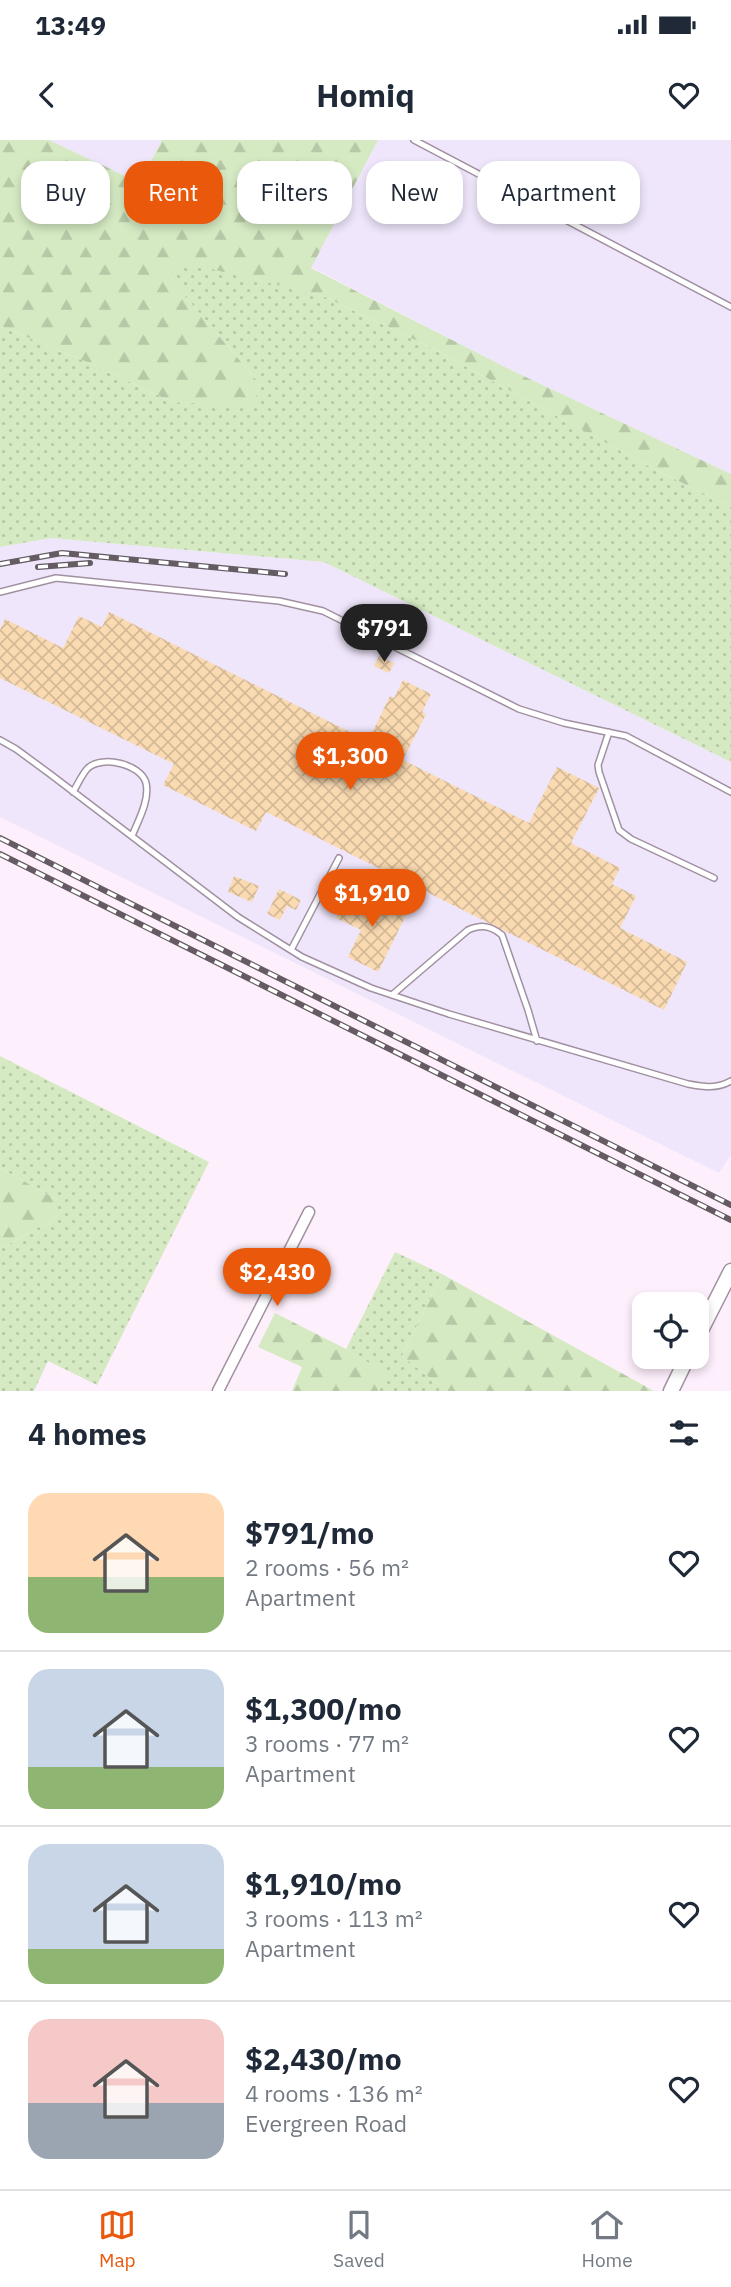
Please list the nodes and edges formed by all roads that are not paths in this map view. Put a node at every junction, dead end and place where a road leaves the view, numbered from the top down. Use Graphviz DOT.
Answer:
graph roads {
  1 [pos="414,140"];
  2 [pos="731,307"];
  3 [pos="0,592"];
  4 [pos="609,732"];
  5 [pos="0,740"];
  6 [pos="73,792"];
  7 [pos="731,792"];
  8 [pos="132,836"];
  9 [pos="339,858"];
  10 [pos="714,878"];
  11 [pos="291,950"];
  12 [pos="392,995"];
  13 [pos="537,1041"];
  14 [pos="731,1081"];
  15 [pos="309,1212"];
  16 [pos="731,1271"];
  17 [pos="709,1314"];
  18 [pos="682,1369"];
  19 [pos="218,1391"];
  20 [pos="671,1391"];
  1 -- 2 [label="lane"];
  3 -- 4 [label="lane"];
  4 -- 7 [label="lane"];
  4 -- 10 [label="lane"];
  5 -- 6 [label="lane"];
  6 -- 8 [label="lane"];
  6 -- 8 [label="lane"];
  8 -- 11 [label="lane"];
  9 -- 11 [label="lane"];
  11 -- 12 [label="lane"];
  12 -- 13 [label="lane"];
  12 -- 13 [label="lane"];
  13 -- 14 [label="lane"];
  15 -- 19 [label="street"];
  16 -- 17 [label="street"];
  18 -- 20 [label="street"];
}
